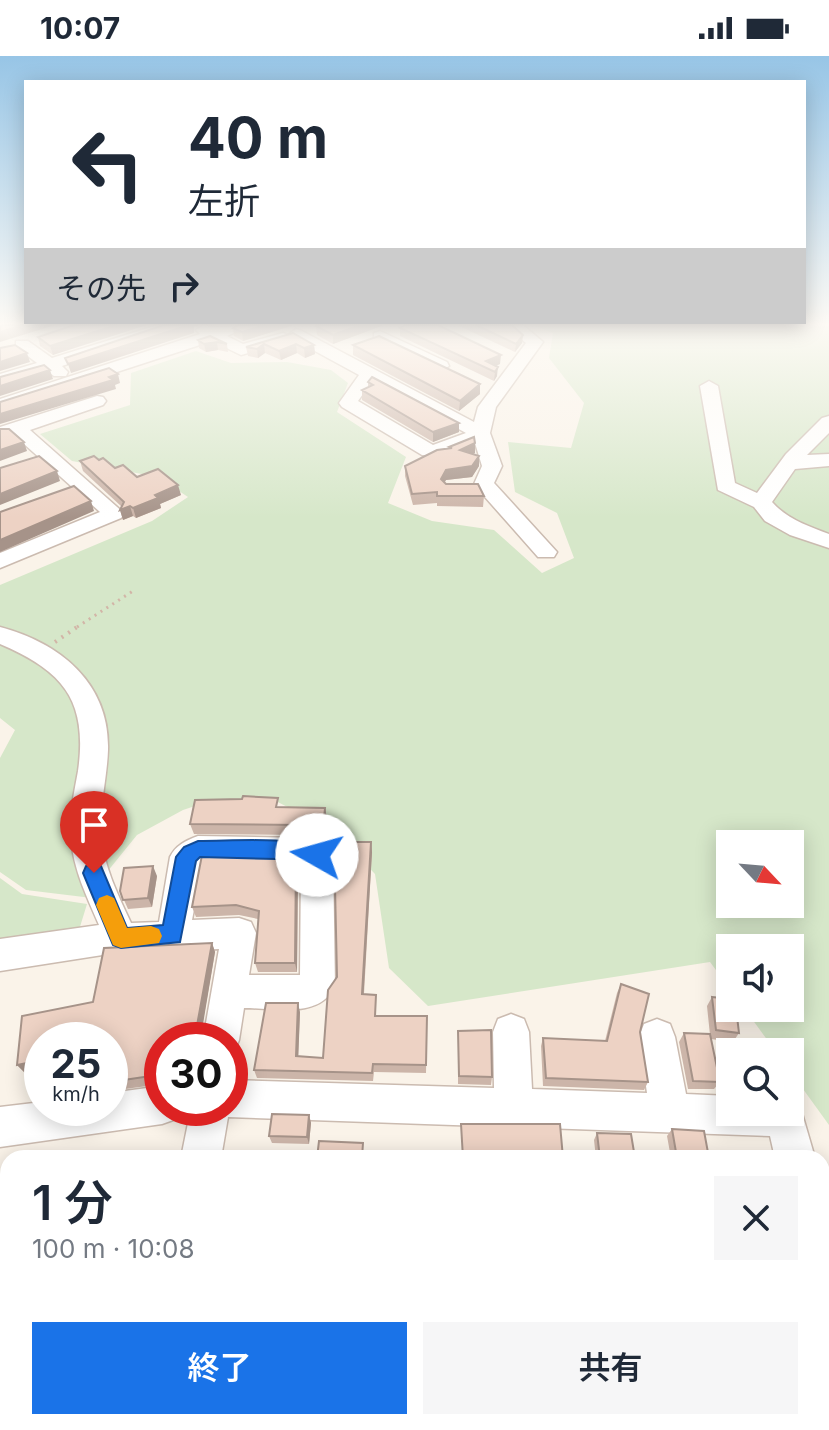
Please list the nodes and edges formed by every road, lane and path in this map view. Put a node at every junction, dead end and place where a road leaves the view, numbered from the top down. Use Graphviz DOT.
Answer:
graph roads {
  1 [pos="50,389"];
  2 [pos="81,389"];
  3 [pos="358,389"];
  4 [pos="399,389"];
  5 [pos="488,389"];
  6 [pos="709,389"];
  7 [pos="0,405"];
  8 [pos="829,422"];
  9 [pos="8,431"];
  10 [pos="481,433"];
  11 [pos="49,453"];
  12 [pos="829,460"];
  13 [pos="24,462"];
  14 [pos="788,465"];
  15 [pos="714,475"];
  16 [pos="748,477"];
  17 [pos="81,484"];
  18 [pos="54,495"];
  19 [pos="770,500"];
  20 [pos="829,525"];
  21 [pos="829,541"];
  22 [pos="546,552"];
  23 [pos="0,561"];
  24 [pos="133,591"];
  25 [pos="0,635"];
  26 [pos="39,650"];
  27 [pos="173,935"];
  28 [pos="121,938"];
  29 [pos="0,955"];
  30 [pos="229,991"];
  31 [pos="224,1022"];
  32 [pos="511,1032"];
  33 [pos="657,1037"];
  34 [pos="248,1100"];
  35 [pos="144,1107"];
  36 [pos="514,1108"];
  37 [pos="670,1114"];
  38 [pos="207,1126"];
  39 [pos="0,1127"];
  40 [pos="202,1150"];
  41 [pos="793,1150"];
  1 -- 7 [label="street"];
  2 -- 9 [label="street"];
  3 -- 10 [label="street"];
  4 -- 10 [label="street"];
  5 -- 10 [label="street"];
  6 -- 15 [label="street"];
  8 -- 14 [label="street"];
  9 -- 11 [label="street"];
  10 -- 22 [label="street"];
  11 -- 13 [label="street"];
  11 -- 17 [label="street"];
  12 -- 14 [label="street"];
  14 -- 19 [label="street"];
  15 -- 16 [label="street"];
  15 -- 19 [label="street"];
  17 -- 18 [label="street"];
  17 -- 23 [label="street"];
  19 -- 20 [label="street"];
  19 -- 21 [label="street"];
  24 -- 26 [label="path"];
  25 -- 26 [label="street"];
  26 -- 28 [label="street"];
  27 -- 28 [label="street"];
  27 -- 30 [label="street"];
  27 -- 30 [label="street"];
  28 -- 29 [label="street"];
  30 -- 31 [label="street"];
  32 -- 36 [label="street"];
  33 -- 37 [label="street"];
  34 -- 36 [label="street"];
  35 -- 39 [label="street"];
  36 -- 37 [label="street"];
  37 -- 41 [label="street"];
  38 -- 40 [label="street"];
}
